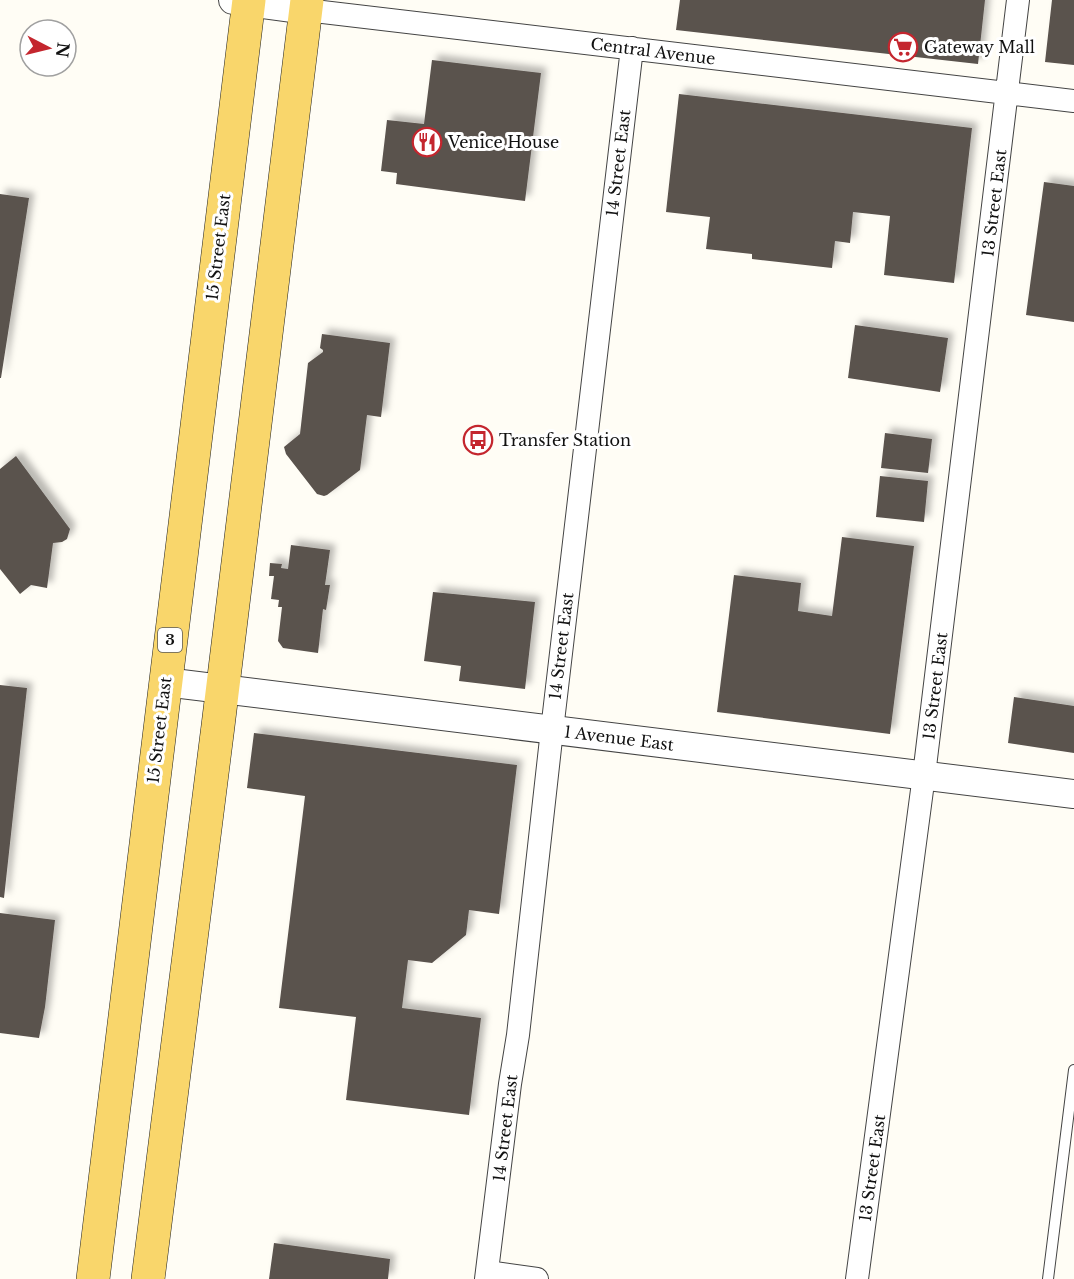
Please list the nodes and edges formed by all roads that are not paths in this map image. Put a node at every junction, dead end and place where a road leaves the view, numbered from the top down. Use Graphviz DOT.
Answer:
graph roads {
  1 [pos="1018,0"];
  2 [pos="243,1"];
  3 [pos="307,5"];
  4 [pos="632,48"];
  5 [pos="1008,92"];
  6 [pos="1074,100"];
  7 [pos="165,682"];
  8 [pos="223,689"];
  9 [pos="552,730"];
  10 [pos="924,775"];
  11 [pos="1074,794"];
  12 [pos="1074,1070"];
  13 [pos="487,1276"];
  14 [pos="93,1279"];
  15 [pos="148,1279"];
  16 [pos="537,1279"];
  17 [pos="857,1279"];
  18 [pos="1048,1279"];
  1 -- 5 [label="street, 13 Street East"];
  2 -- 3 [label="street, Central Avenue"];
  2 -- 7 [label="main road, 15 Street East / 3"];
  3 -- 4 [label="street, Central Avenue"];
  3 -- 8 [label="main road"];
  4 -- 5 [label="street, Central Avenue"];
  4 -- 9 [label="street, 14 Street East"];
  5 -- 6 [label="street, Central Avenue"];
  5 -- 10 [label="street, 13 Street East"];
  7 -- 8 [label="street, 1 Avenue East"];
  7 -- 14 [label="main road, 15 Street East / 3"];
  8 -- 9 [label="street, 1 Avenue East"];
  8 -- 15 [label="main road"];
  9 -- 10 [label="street, 1 Avenue East"];
  9 -- 13 [label="street, 14 Street East"];
  10 -- 11 [label="street, 1 Avenue East"];
  10 -- 17 [label="street, 13 Street East"];
  12 -- 18 [label="lane"];
  13 -- 16 [label="street"];
}
